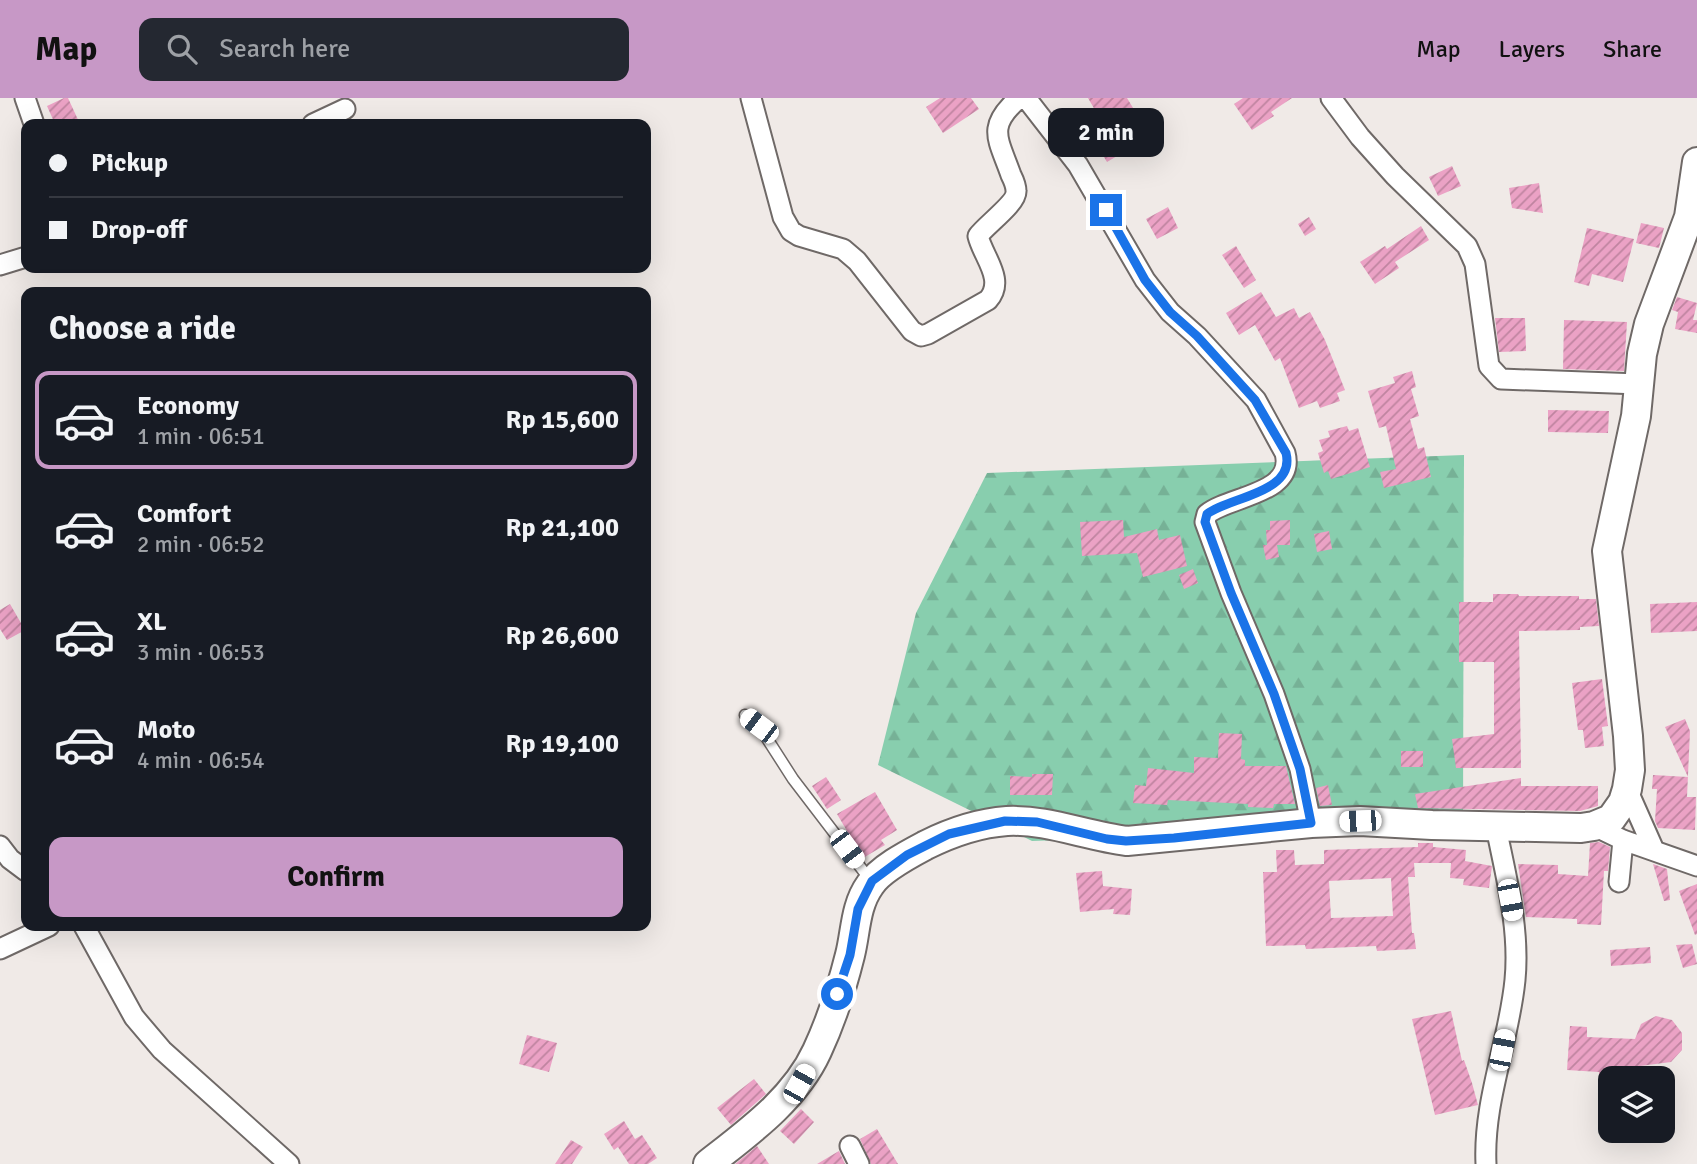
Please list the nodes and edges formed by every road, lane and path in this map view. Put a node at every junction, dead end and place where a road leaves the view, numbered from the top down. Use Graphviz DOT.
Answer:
graph roads {
  1 [pos="25,98"];
  2 [pos="751,98"];
  3 [pos="1019,98"];
  4 [pos="1026,98"];
  5 [pos="1331,98"];
  6 [pos="345,110"];
  7 [pos="32,119"];
  8 [pos="324,119"];
  9 [pos="1697,162"];
  10 [pos="21,258"];
  11 [pos="0,265"];
  12 [pos="1639,383"];
  13 [pos="745,715"];
  14 [pos="1627,789"];
  15 [pos="1311,823"];
  16 [pos="1496,827"];
  17 [pos="1594,827"];
  18 [pos="1623,840"];
  19 [pos="0,846"];
  20 [pos="1654,850"];
  21 [pos="1697,866"];
  22 [pos="21,867"];
  23 [pos="872,881"];
  24 [pos="1619,882"];
  25 [pos="38,931"];
  26 [pos="87,931"];
  27 [pos="0,949"];
  28 [pos="849,1146"];
  29 [pos="289,1164"];
  30 [pos="708,1164"];
  31 [pos="859,1164"];
  32 [pos="1486,1164"];
  1 -- 7 [label="street"];
  2 -- 3 [label="street"];
  4 -- 15 [label="street"];
  5 -- 12 [label="street"];
  6 -- 8 [label="street"];
  9 -- 12 [label="main road"];
  10 -- 11 [label="street"];
  12 -- 14 [label="main road"];
  13 -- 23 [label="lane"];
  14 -- 17 [label="main road"];
  14 -- 20 [label="street"];
  15 -- 16 [label="main road"];
  15 -- 23 [label="main road"];
  16 -- 17 [label="main road"];
  16 -- 32 [label="street"];
  17 -- 18 [label="street"];
  18 -- 20 [label="street"];
  18 -- 24 [label="street"];
  19 -- 22 [label="street"];
  20 -- 21 [label="street"];
  23 -- 30 [label="main road"];
  25 -- 27 [label="street"];
  26 -- 29 [label="street"];
  28 -- 31 [label="street"];
}
